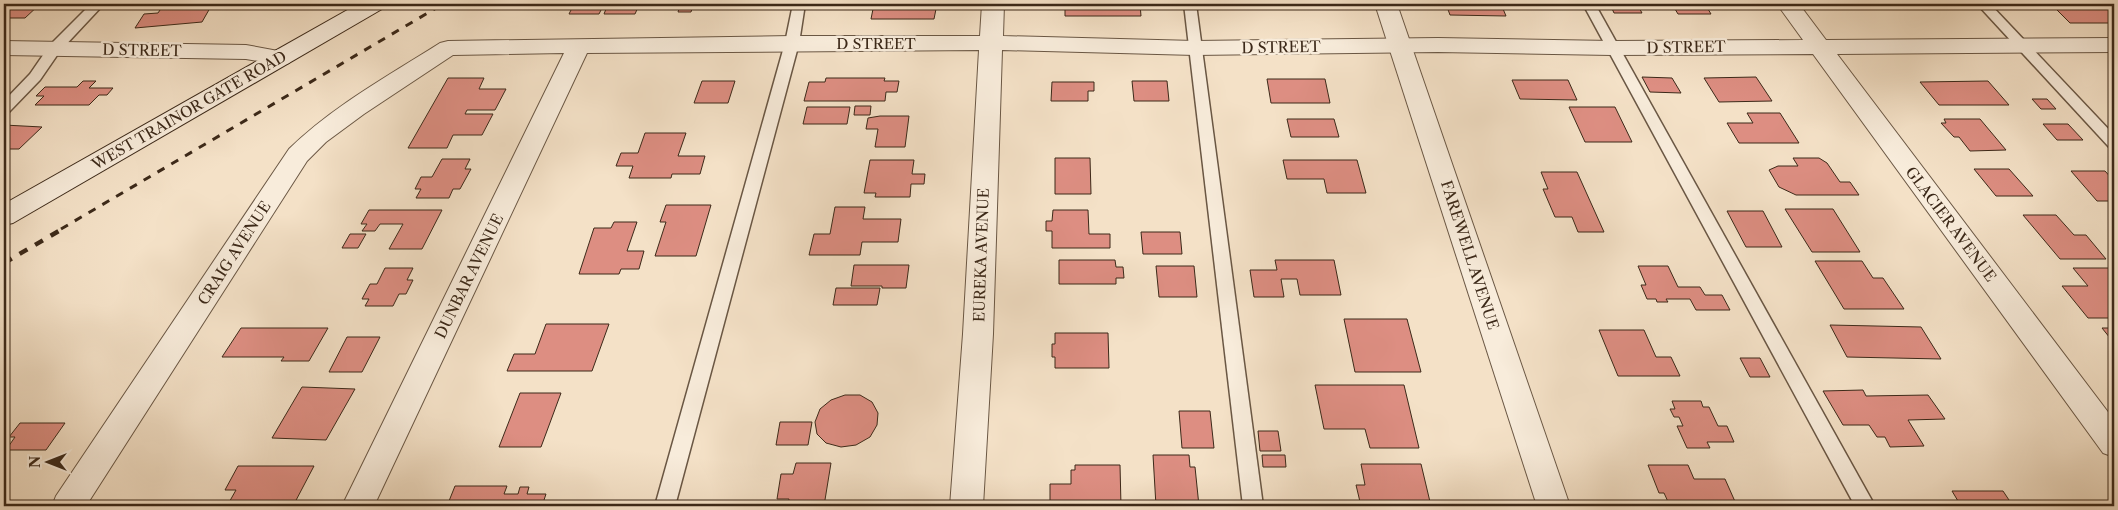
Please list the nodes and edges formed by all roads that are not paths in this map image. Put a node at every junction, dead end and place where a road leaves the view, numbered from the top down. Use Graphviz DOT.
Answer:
graph roads {
  1 [pos="98,4"];
  2 [pos="374,4"];
  3 [pos="799,4"];
  4 [pos="993,4"];
  5 [pos="1190,4"];
  6 [pos="1386,4"];
  7 [pos="1589,4"];
  8 [pos="1788,4"];
  9 [pos="1982,4"];
  10 [pos="990,42"];
  11 [pos="792,43"];
  12 [pos="2021,45"];
  13 [pos="2114,45"];
  14 [pos="579,46"];
  15 [pos="1400,46"];
  16 [pos="1818,46"];
  17 [pos="4,48"];
  18 [pos="55,48"];
  19 [pos="448,48"];
  20 [pos="1195,48"];
  21 [pos="1612,48"];
  22 [pos="281,58"];
  23 [pos="4,110"];
  24 [pos="2114,144"];
  25 [pos="4,216"];
  26 [pos="2114,444"];
  27 [pos="68,506"];
  28 [pos="358,506"];
  29 [pos="665,506"];
  30 [pos="966,506"];
  31 [pos="1253,506"];
  32 [pos="1554,506"];
  33 [pos="1865,506"];
  1 -- 18 [label="lane"];
  2 -- 22 [label="street, WEST TRAINOR GATE ROAD"];
  3 -- 11 [label="lane"];
  4 -- 10 [label="street, EUREKA AVENUE"];
  5 -- 20 [label="lane"];
  6 -- 15 [label="street, FAREWELL AVENUE"];
  7 -- 21 [label="lane"];
  8 -- 16 [label="street, GLACIER AVENUE"];
  9 -- 12 [label="lane"];
  10 -- 11 [label="street, D STREET"];
  10 -- 20 [label="street, D STREET"];
  10 -- 30 [label="street, EUREKA AVENUE"];
  11 -- 14 [label="street, D STREET"];
  11 -- 29 [label="lane"];
  12 -- 13 [label="street, D STREET"];
  12 -- 16 [label="street, D STREET"];
  12 -- 24 [label="lane"];
  14 -- 19 [label="street, D STREET"];
  14 -- 28 [label="street, DUNBAR AVENUE"];
  15 -- 20 [label="street, D STREET"];
  15 -- 21 [label="street, D STREET"];
  15 -- 32 [label="street, FAREWELL AVENUE"];
  16 -- 21 [label="street, D STREET"];
  16 -- 26 [label="street, GLACIER AVENUE"];
  17 -- 18 [label="street, D STREET"];
  18 -- 22 [label="street, D STREET"];
  18 -- 23 [label="lane"];
  19 -- 27 [label="street, CRAIG AVENUE"];
  20 -- 31 [label="lane"];
  21 -- 33 [label="lane"];
  22 -- 25 [label="street, WEST TRAINOR GATE ROAD"];
}
